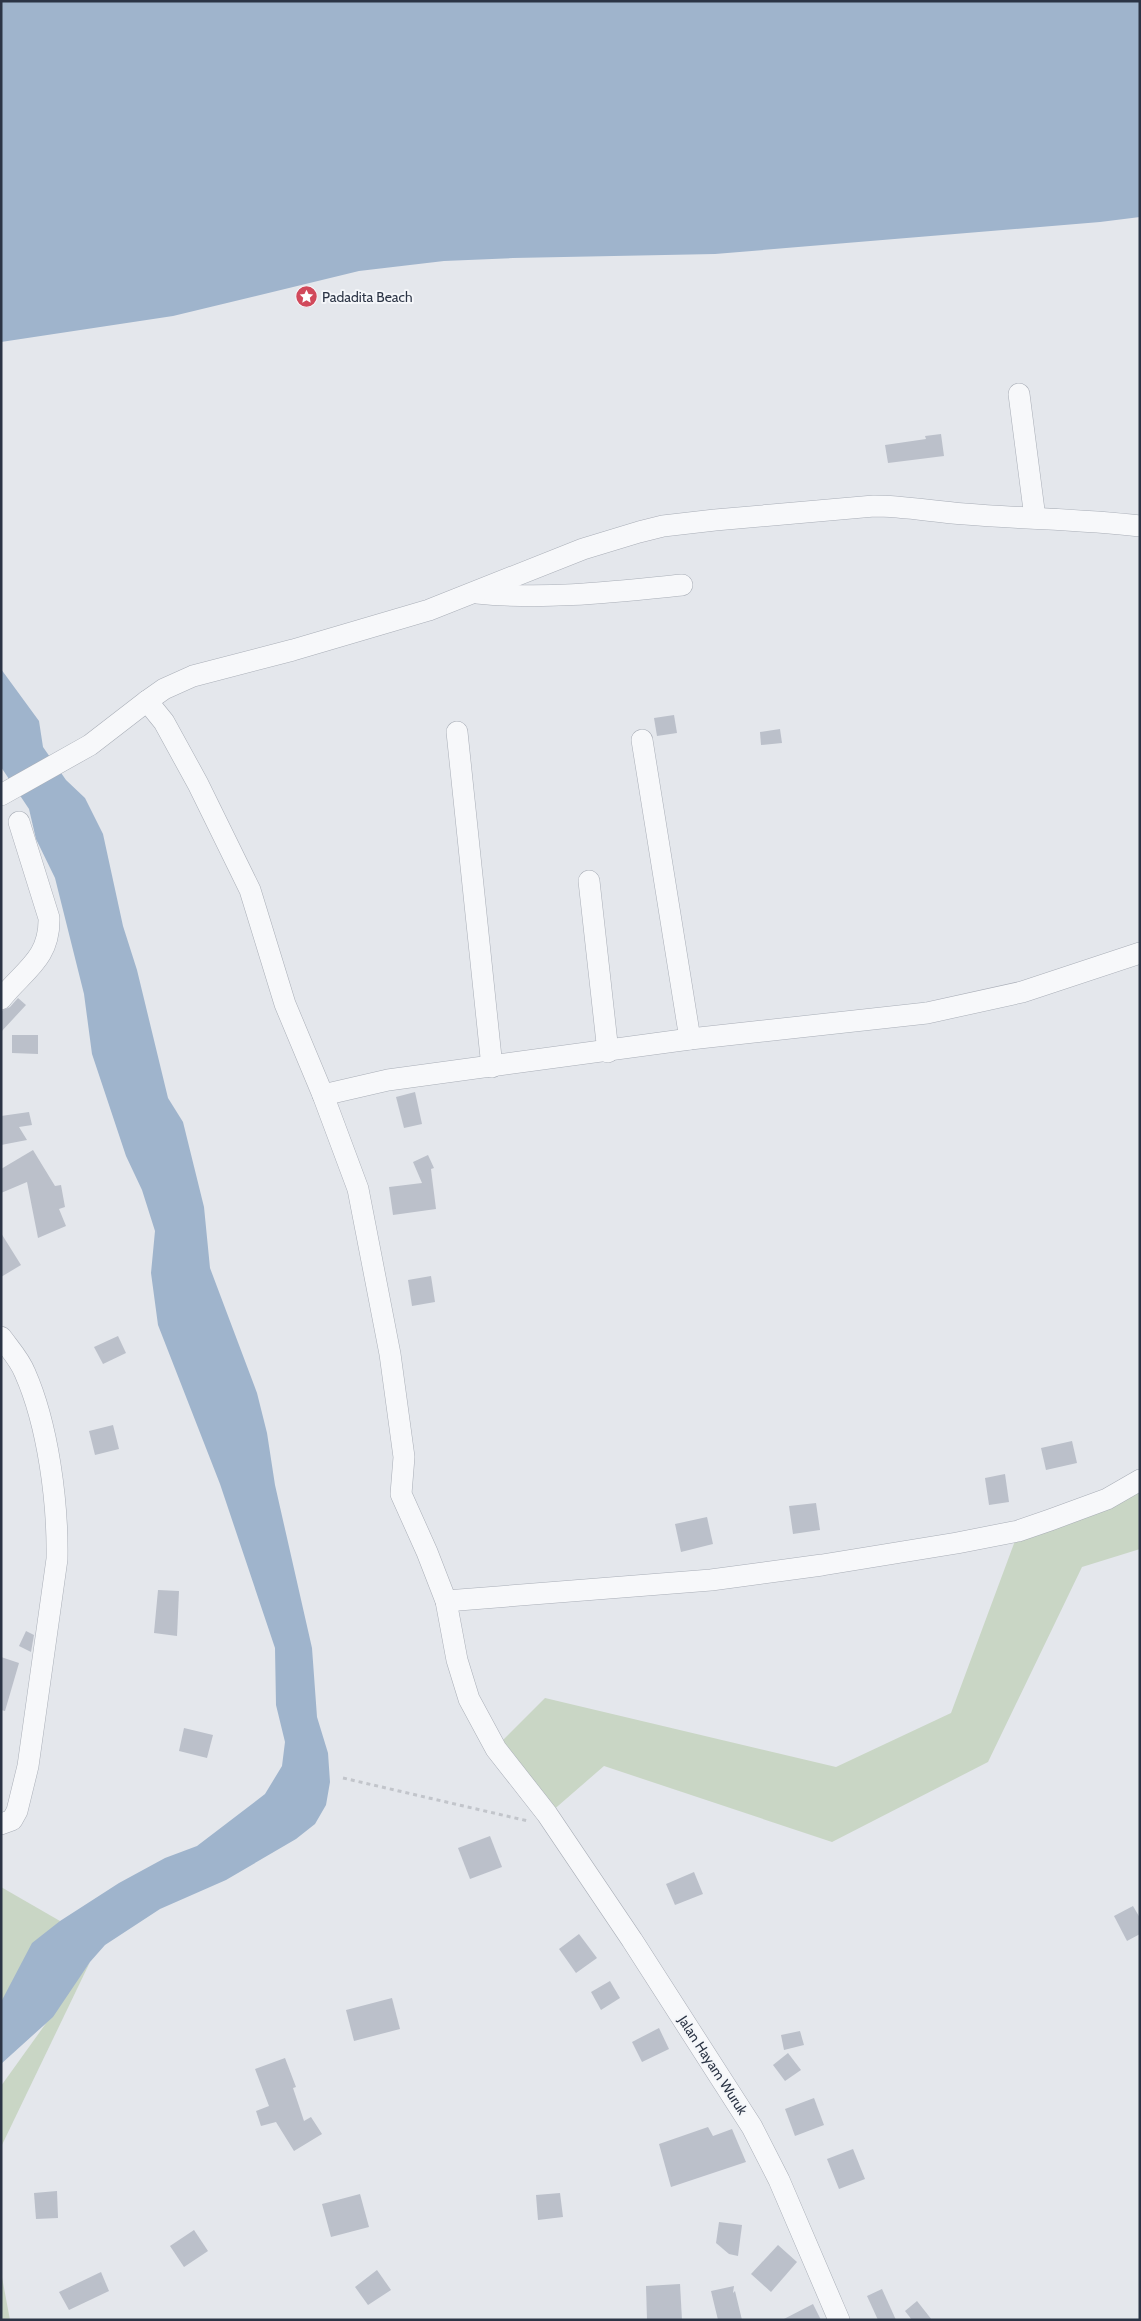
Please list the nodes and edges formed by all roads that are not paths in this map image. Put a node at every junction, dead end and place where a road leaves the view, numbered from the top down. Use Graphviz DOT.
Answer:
graph roads {
  1 [pos="1019,394"];
  2 [pos="1035,518"];
  3 [pos="1140,526"];
  4 [pos="682,585"];
  5 [pos="474,592"];
  6 [pos="147,700"];
  7 [pos="457,732"];
  8 [pos="642,740"];
  9 [pos="1,795"];
  10 [pos="19,822"];
  11 [pos="589,881"];
  12 [pos="1140,953"];
  13 [pos="1,999"];
  14 [pos="690,1039"];
  15 [pos="608,1052"];
  16 [pos="492,1067"];
  17 [pos="323,1095"];
  18 [pos="1,1337"];
  19 [pos="1140,1480"];
  20 [pos="446,1601"];
  21 [pos="1,1824"];
  22 [pos="839,2320"];
  1 -- 2 [label="street"];
  2 -- 3 [label="street"];
  2 -- 5 [label="street"];
  4 -- 5 [label="street"];
  5 -- 6 [label="street"];
  6 -- 9 [label="street"];
  6 -- 17 [label="street, Jalan Hayam Wuruk"];
  7 -- 16 [label="street"];
  8 -- 14 [label="street"];
  10 -- 13 [label="street"];
  11 -- 15 [label="street"];
  12 -- 14 [label="street"];
  14 -- 15 [label="street"];
  15 -- 16 [label="street"];
  16 -- 17 [label="street"];
  17 -- 20 [label="street, Jalan Hayam Wuruk"];
  18 -- 21 [label="street"];
  19 -- 20 [label="street"];
  20 -- 22 [label="street, Jalan Hayam Wuruk"];
}
